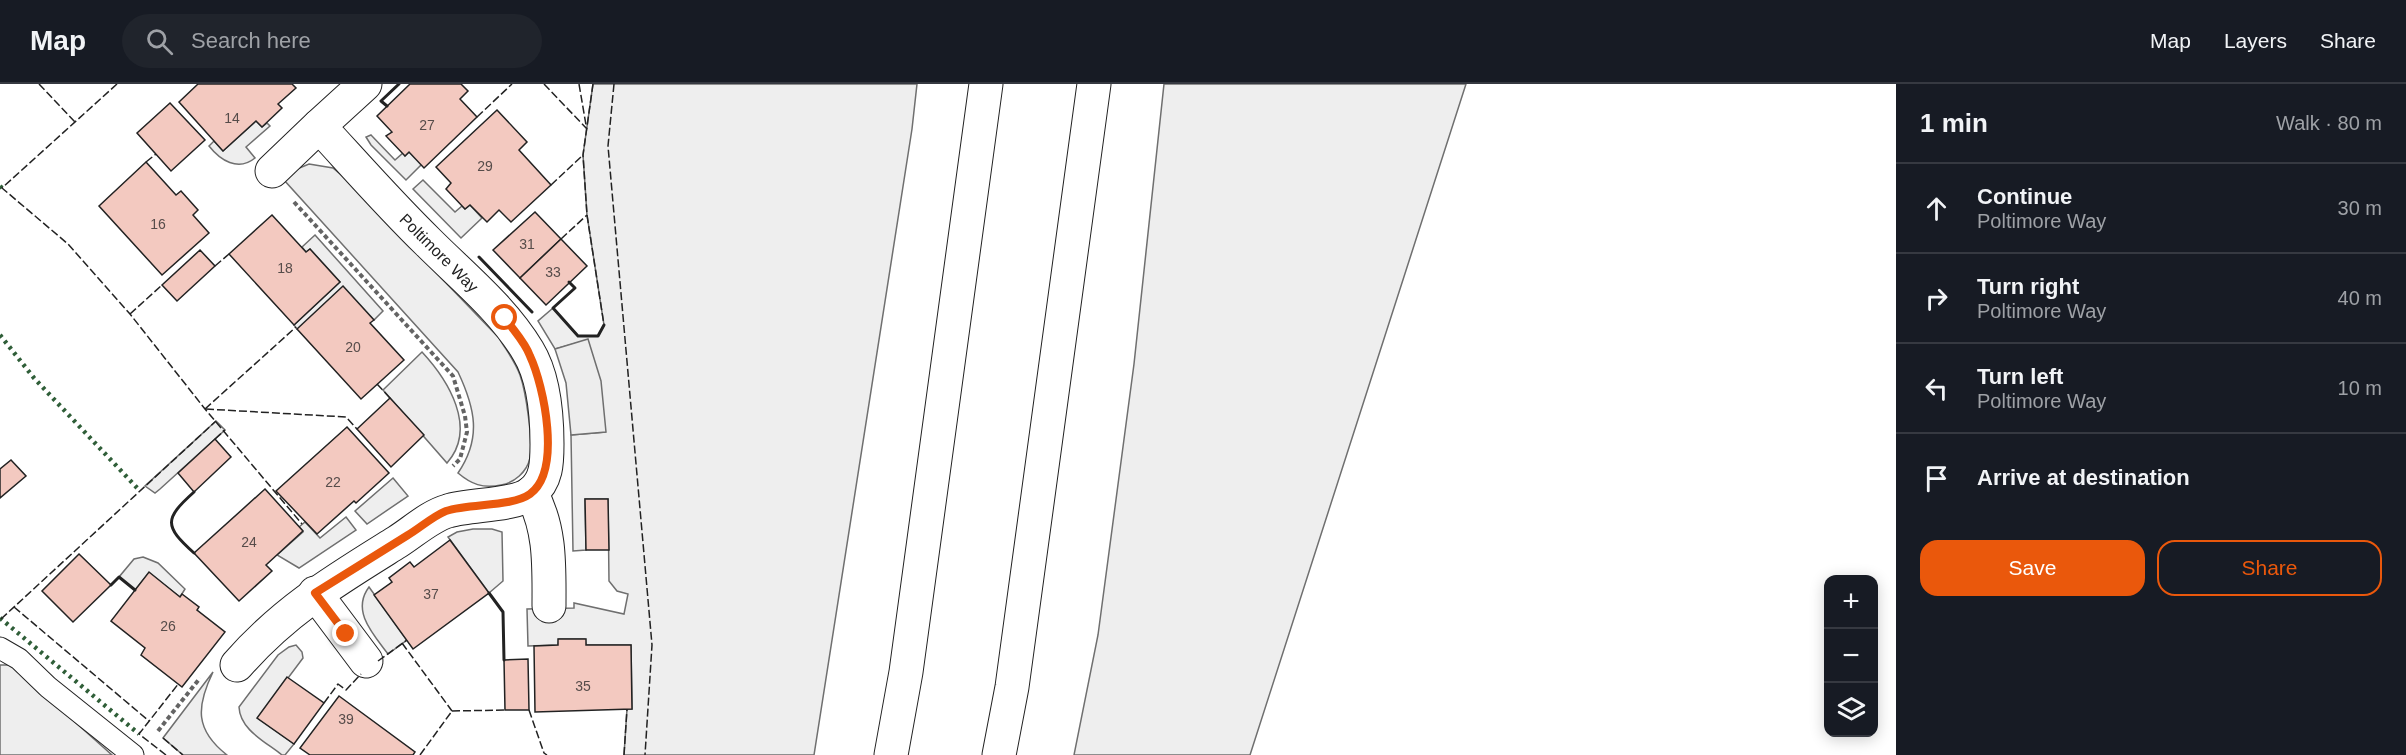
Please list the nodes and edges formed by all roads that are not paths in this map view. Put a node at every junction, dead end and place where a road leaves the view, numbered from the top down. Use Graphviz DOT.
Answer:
graph roads {
  1 [pos="365,84"];
  2 [pos="986,84"];
  3 [pos="1094,84"];
  4 [pos="319,126"];
  5 [pos="272,171"];
  6 [pos="531,493"];
  7 [pos="315,593"];
  8 [pos="549,606"];
  9 [pos="0,648"];
  10 [pos="366,661"];
  11 [pos="237,665"];
  12 [pos="134,755"];
  13 [pos="891,755"];
  14 [pos="999,755"];
  1 -- 4 [label="main road"];
  2 -- 13 [label="main road"];
  3 -- 14 [label="main road"];
  4 -- 5 [label="main road"];
  4 -- 6 [label="main road, Poltimore Way"];
  6 -- 7 [label="main road"];
  6 -- 8 [label="main road"];
  7 -- 10 [label="main road"];
  7 -- 11 [label="main road"];
  9 -- 12 [label="lane"];
}
